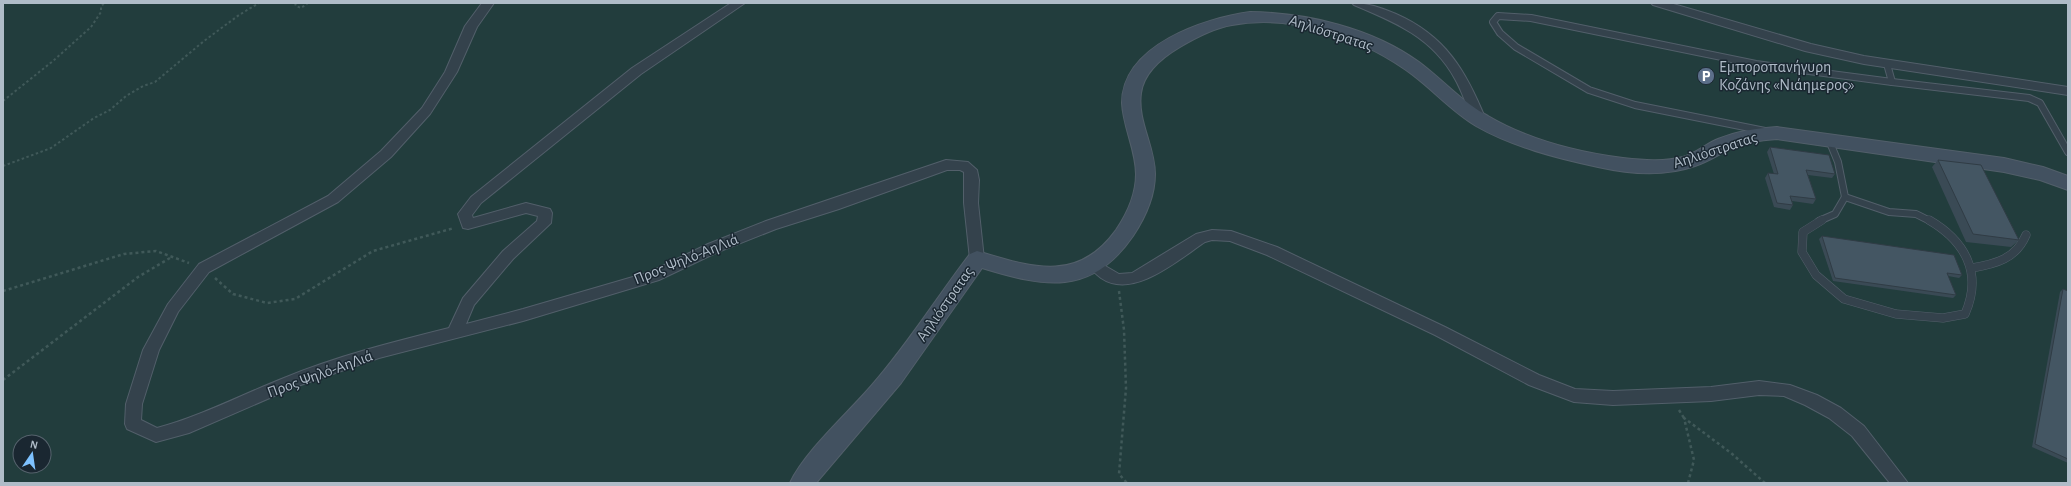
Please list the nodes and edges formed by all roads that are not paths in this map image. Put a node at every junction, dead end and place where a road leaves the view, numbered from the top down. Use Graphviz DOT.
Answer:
graph roads {
  1 [pos="488,3"];
  2 [pos="739,3"];
  3 [pos="1358,3"];
  4 [pos="1657,3"];
  5 [pos="1887,64"];
  6 [pos="1892,82"];
  7 [pos="2068,92"];
  8 [pos="1480,120"];
  9 [pos="1777,133"];
  10 [pos="1828,140"];
  11 [pos="2068,152"];
  12 [pos="2068,183"];
  13 [pos="1845,197"];
  14 [pos="2026,235"];
  15 [pos="977,259"];
  16 [pos="1095,265"];
  17 [pos="1972,268"];
  18 [pos="454,333"];
  19 [pos="802,483"];
  20 [pos="1900,483"];
  1 -- 18 [label="street, Προς Ψηλό-ΑηΛιά"];
  2 -- 18 [label="street"];
  3 -- 8 [label="street"];
  4 -- 5 [label="street"];
  5 -- 6 [label="lane"];
  5 -- 7 [label="street"];
  6 -- 9 [label="lane"];
  6 -- 11 [label="lane"];
  8 -- 9 [label="street, Αηλιόστρατας"];
  8 -- 16 [label="street, Αηλιόστρατας"];
  9 -- 10 [label="street, Αηλιόστρατας"];
  10 -- 12 [label="street, Αηλιόστρατας"];
  10 -- 13 [label="lane"];
  13 -- 17 [label="lane"];
  13 -- 17 [label="lane"];
  14 -- 17 [label="lane"];
  15 -- 16 [label="street, Αηλιόστρατας"];
  15 -- 18 [label="street, Προς Ψηλό-ΑηΛιά"];
  15 -- 19 [label="street, Αηλιόστρατας"];
  16 -- 20 [label="street"];
}
